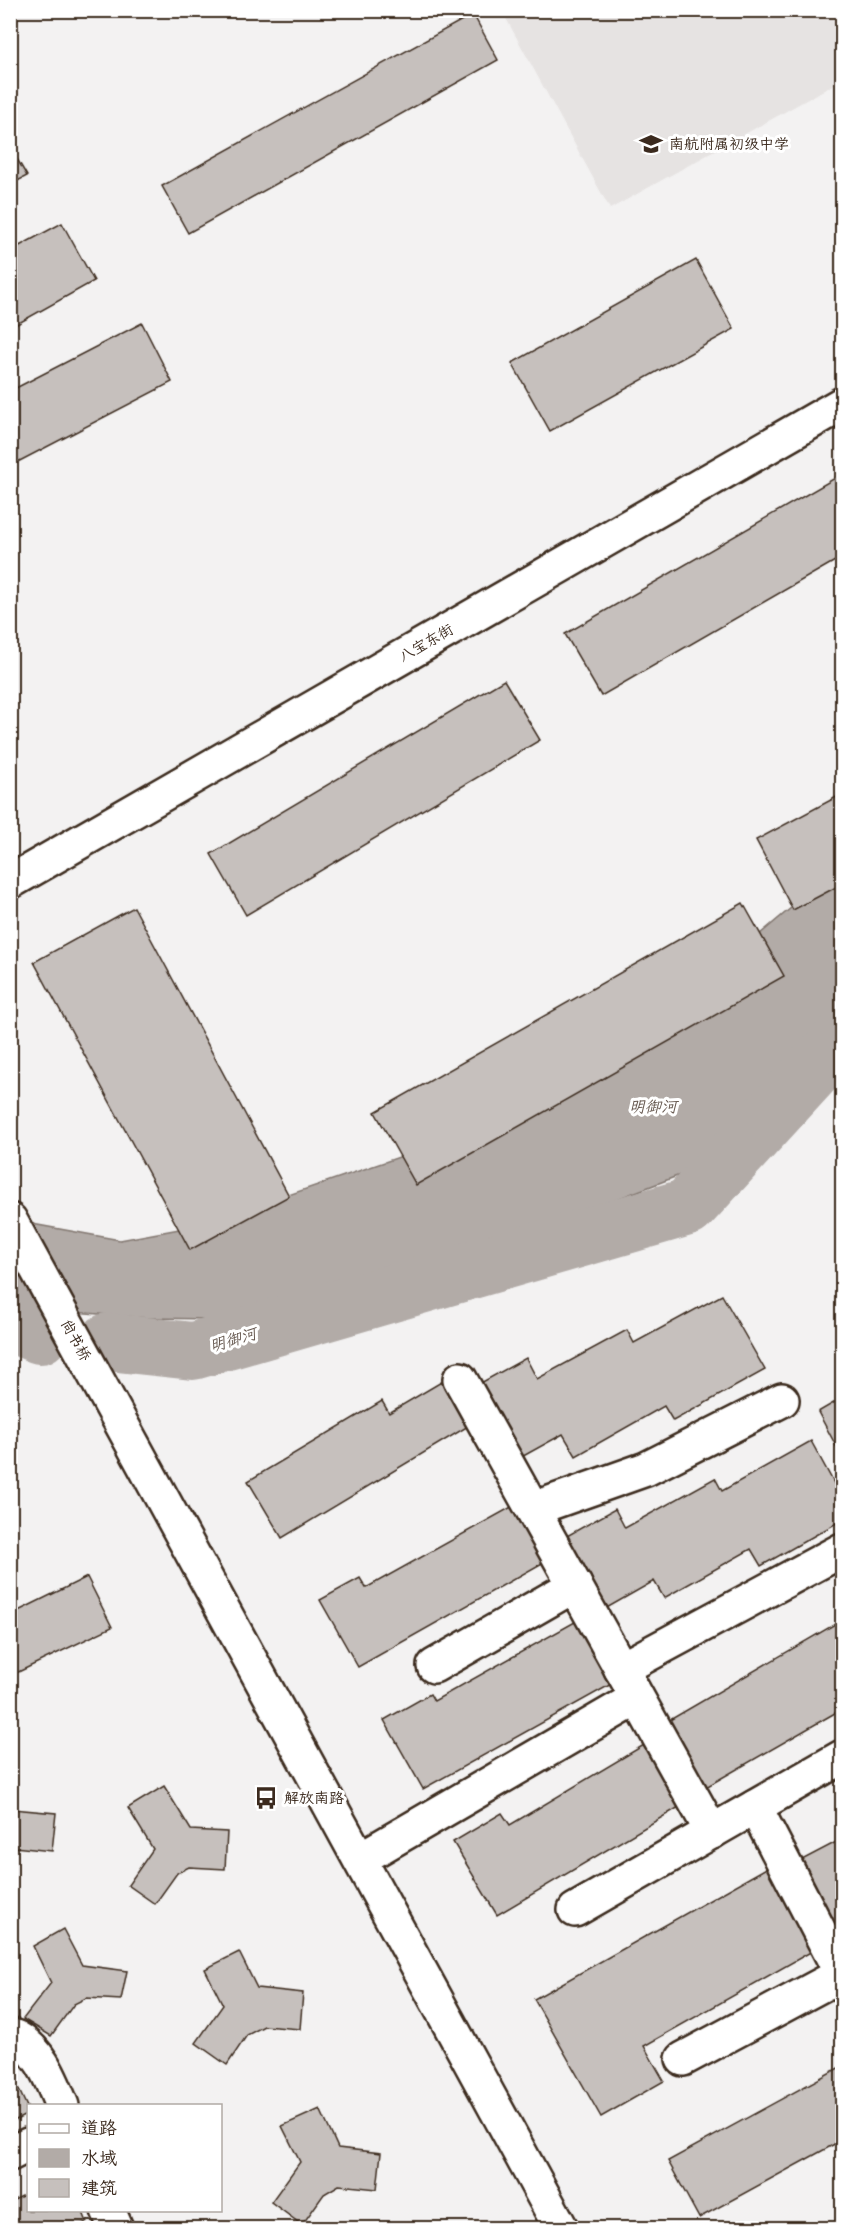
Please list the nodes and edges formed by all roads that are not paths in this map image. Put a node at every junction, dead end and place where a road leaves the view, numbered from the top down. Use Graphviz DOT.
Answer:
graph roads {
  1 [pos="843,404"];
  2 [pos="10,882"];
  3 [pos="15,1228"];
  4 [pos="460,1379"];
  5 [pos="782,1400"];
  6 [pos="533,1509"];
  7 [pos="843,1550"];
  8 [pos="575,1585"];
  9 [pos="434,1666"];
  10 [pos="621,1669"];
  11 [pos="637,1698"];
  12 [pos="843,1757"];
  13 [pos="755,1807"];
  14 [pos="712,1832"];
  15 [pos="360,1859"];
  16 [pos="575,1910"];
  17 [pos="842,1974"];
  18 [pos="10,2036"];
  19 [pos="683,2059"];
  20 [pos="61,2104"];
  21 [pos="27,2146"];
  22 [pos="10,2154"];
  23 [pos="108,2212"];
  24 [pos="116,2229"];
  25 [pos="561,2229"];
  1 -- 2 [label="street, 八宝东街"];
  3 -- 15 [label="street"];
  4 -- 6 [label="street"];
  5 -- 6 [label="street"];
  6 -- 8 [label="street"];
  7 -- 10 [label="street"];
  8 -- 9 [label="street"];
  8 -- 10 [label="street"];
  10 -- 11 [label="street"];
  11 -- 14 [label="street"];
  11 -- 15 [label="street"];
  12 -- 13 [label="street"];
  13 -- 14 [label="street"];
  13 -- 17 [label="street"];
  14 -- 16 [label="street"];
  15 -- 25 [label="street"];
  17 -- 19 [label="street"];
  18 -- 20 [label="street"];
  21 -- 22 [label="street"];
  23 -- 24 [label="street"];
}
